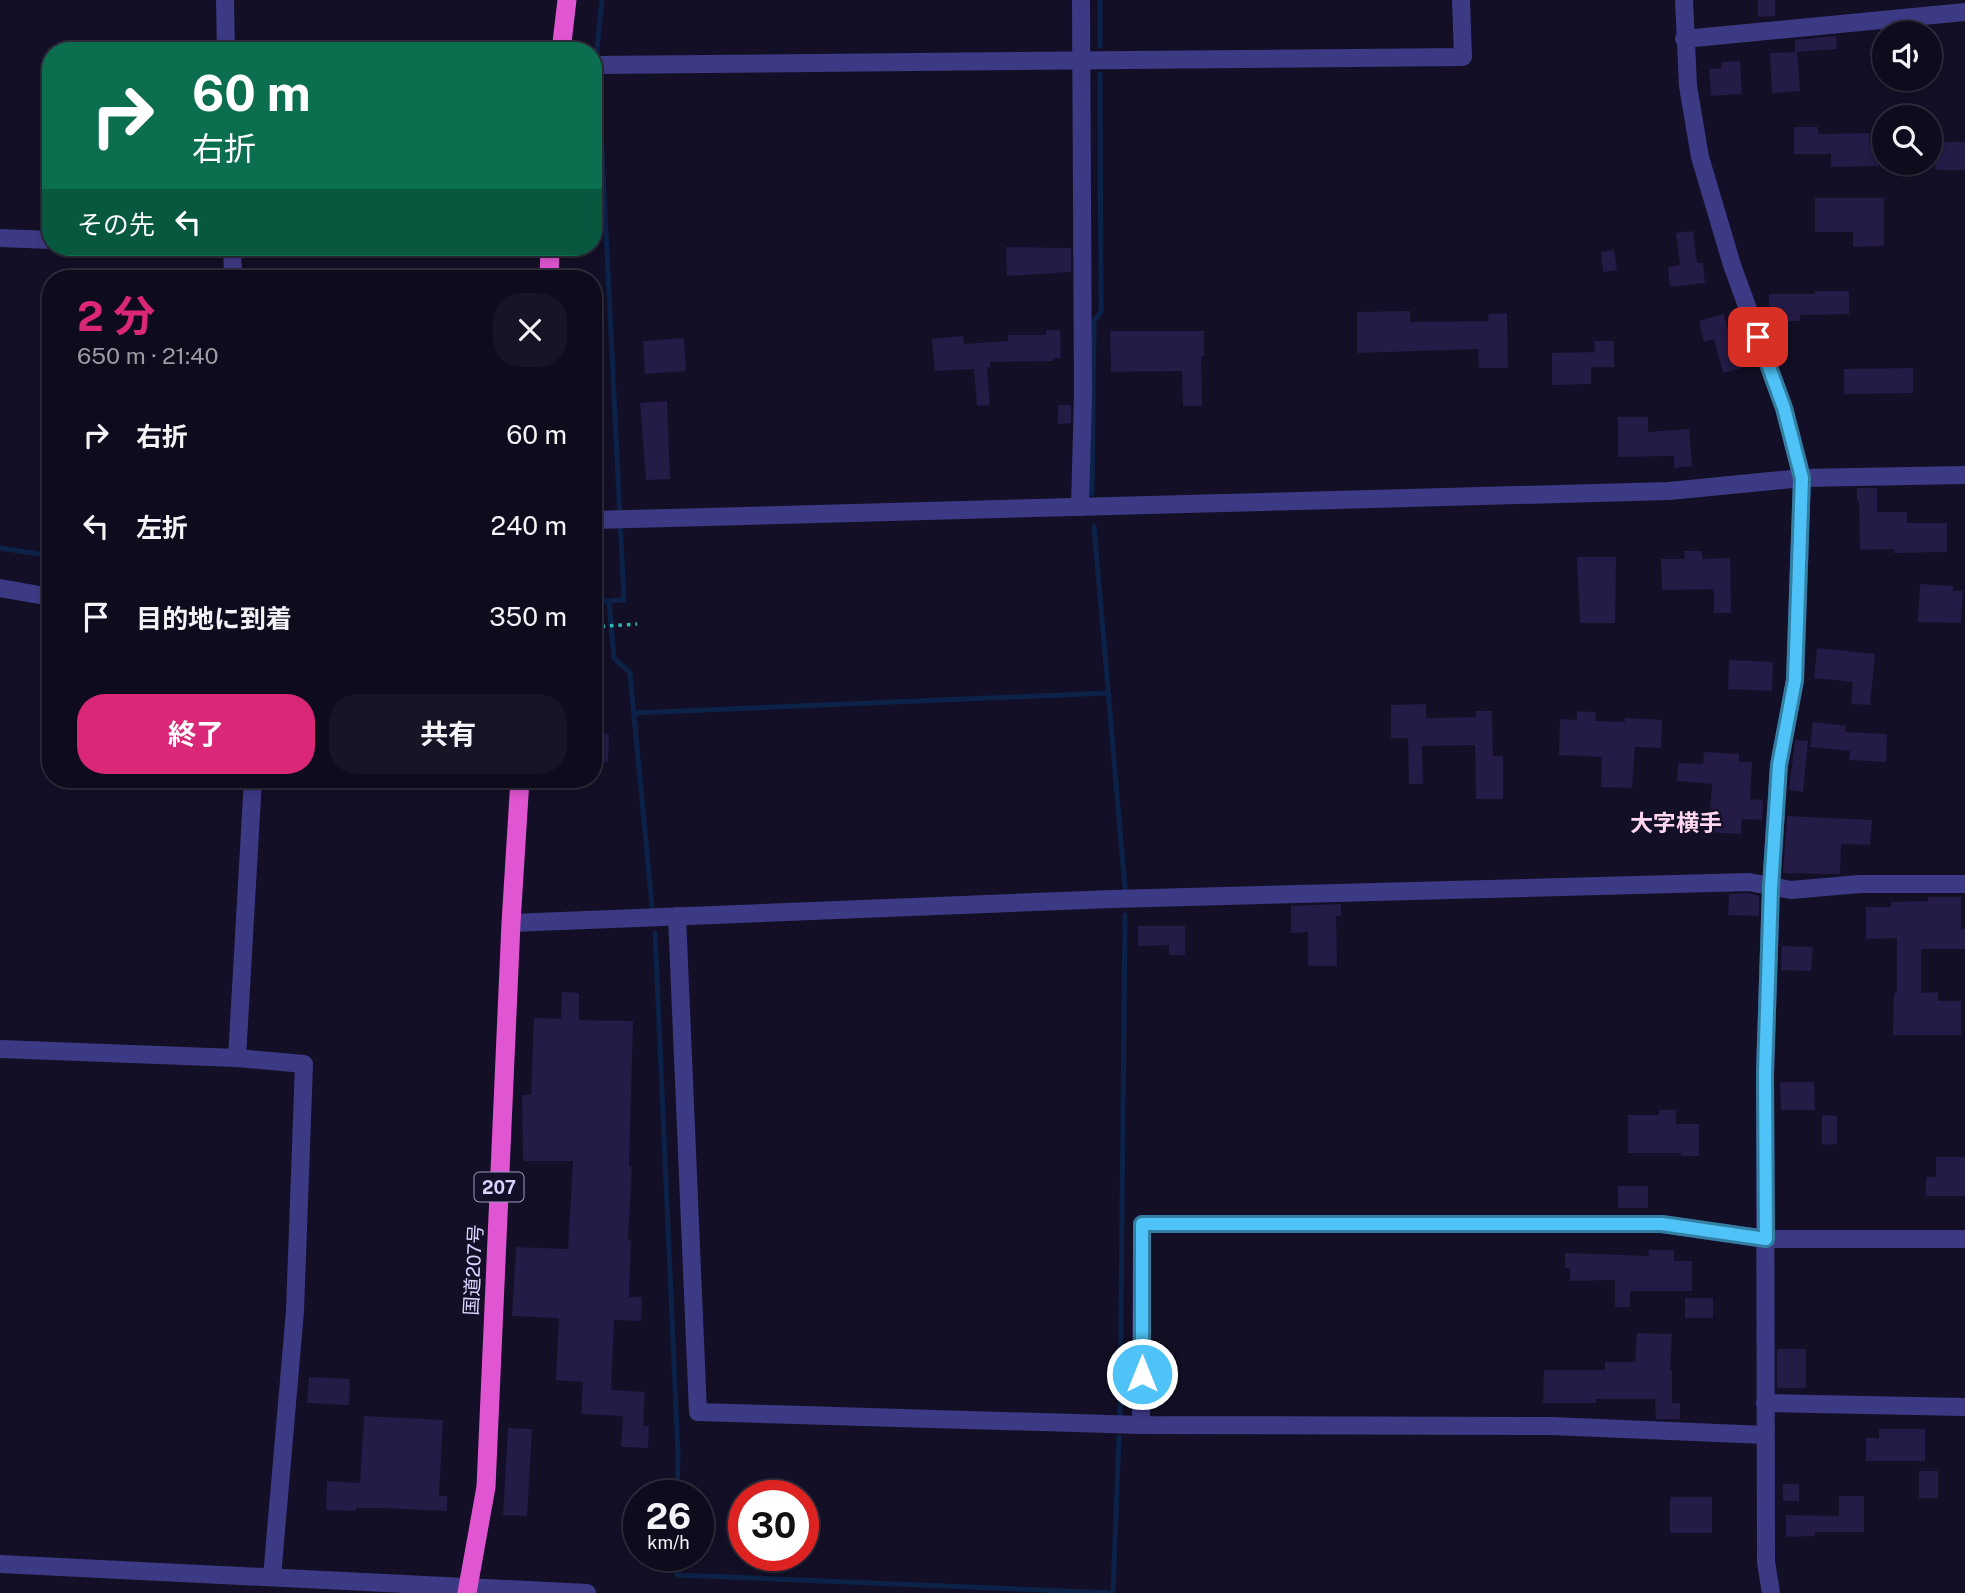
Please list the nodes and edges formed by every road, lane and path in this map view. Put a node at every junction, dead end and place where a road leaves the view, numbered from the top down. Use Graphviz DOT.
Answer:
graph roads {
  1 [pos="225,0"];
  2 [pos="567,0"];
  3 [pos="1081,0"];
  4 [pos="1461,0"];
  5 [pos="1684,0"];
  6 [pos="1965,12"];
  7 [pos="1684,38"];
  8 [pos="226,42"];
  9 [pos="562,42"];
  10 [pos="1081,59"];
  11 [pos="602,65"];
  12 [pos="0,238"];
  13 [pos="42,240"];
  14 [pos="1965,475"];
  15 [pos="1802,478"];
  16 [pos="1080,507"];
  17 [pos="602,520"];
  18 [pos="0,588"];
  19 [pos="42,595"];
  20 [pos="637,624"];
  21 [pos="602,626"];
  22 [pos="252,788"];
  23 [pos="519,788"];
  24 [pos="1965,884"];
  25 [pos="1771,887"];
  26 [pos="677,916"];
  27 [pos="511,923"];
  28 [pos="0,1049"];
  29 [pos="237,1058"];
  30 [pos="1766,1239"];
  31 [pos="1965,1240"];
  32 [pos="1765,1403"];
  33 [pos="1965,1407"];
  34 [pos="1142,1425"];
  35 [pos="1765,1435"];
  36 [pos="0,1564"];
  37 [pos="272,1577"];
  38 [pos="468,1591"];
  39 [pos="587,1593"];
  40 [pos="1771,1593"];
  1 -- 8 [label="street"];
  2 -- 9 [label="highway"];
  3 -- 10 [label="street"];
  4 -- 10 [label="street"];
  5 -- 7 [label="street"];
  6 -- 7 [label="street"];
  7 -- 15 [label="street"];
  10 -- 11 [label="street"];
  10 -- 16 [label="street"];
  12 -- 13 [label="street"];
  14 -- 15 [label="street"];
  15 -- 16 [label="street"];
  15 -- 25 [label="street"];
  16 -- 17 [label="street"];
  18 -- 19 [label="street"];
  20 -- 21 [label="path"];
  22 -- 29 [label="street"];
  23 -- 27 [label="highway, 国道207号 / 207"];
  24 -- 25 [label="street"];
  25 -- 26 [label="street"];
  25 -- 30 [label="street"];
  26 -- 27 [label="street"];
  26 -- 34 [label="street"];
  27 -- 38 [label="highway, 国道207号 / 207"];
  28 -- 29 [label="street"];
  29 -- 37 [label="street"];
  30 -- 31 [label="street"];
  30 -- 32 [label="street"];
  30 -- 34 [label="street"];
  32 -- 33 [label="street"];
  32 -- 35 [label="street"];
  34 -- 35 [label="street"];
  35 -- 40 [label="street"];
  36 -- 37 [label="street"];
  37 -- 38 [label="street"];
  38 -- 39 [label="street"];
}
